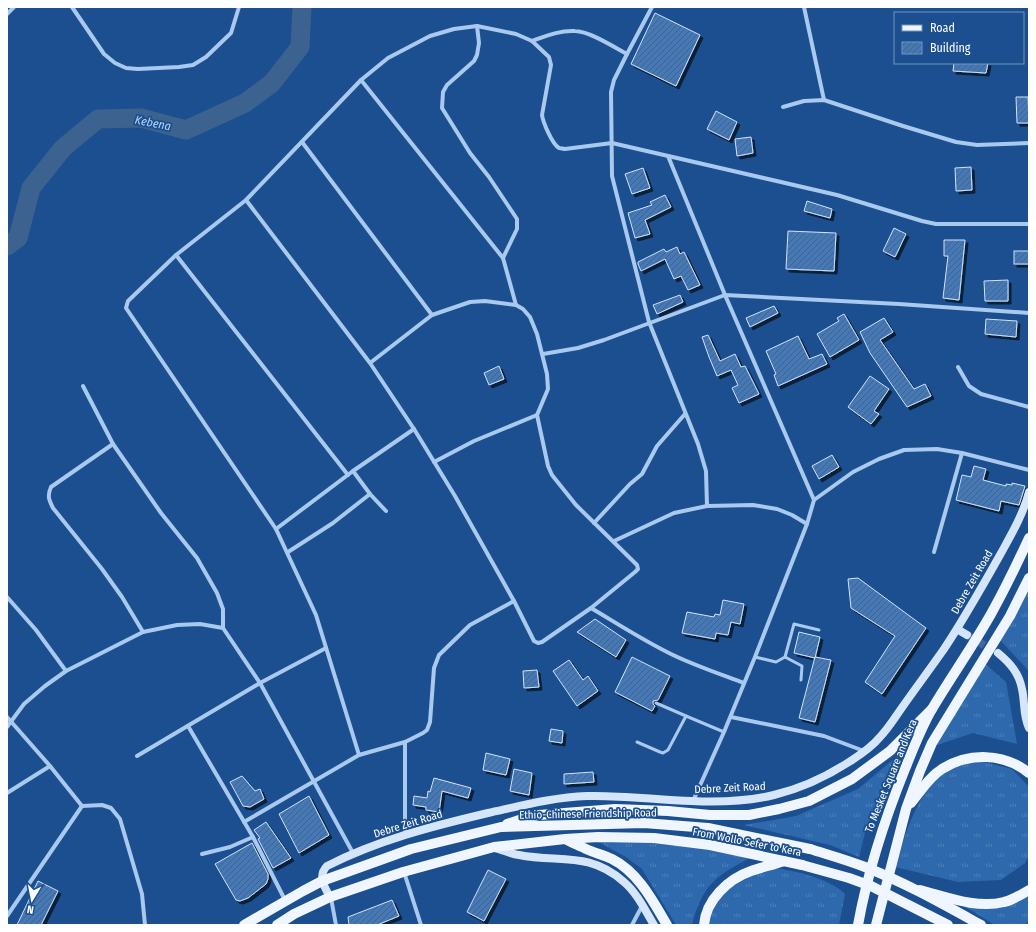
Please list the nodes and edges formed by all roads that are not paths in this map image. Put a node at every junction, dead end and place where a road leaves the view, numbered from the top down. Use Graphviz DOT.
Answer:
graph roads {
  1 [pos="14,7"];
  2 [pos="72,7"];
  3 [pos="239,7"];
  4 [pos="652,7"];
  5 [pos="804,7"];
  6 [pos="7,14"];
  7 [pos="477,26"];
  8 [pos="532,41"];
  9 [pos="627,54"];
  10 [pos="361,80"];
  11 [pos="824,100"];
  12 [pos="783,107"];
  13 [pos="302,142"];
  14 [pos="612,143"];
  15 [pos="1029,143"];
  16 [pos="668,156"];
  17 [pos="246,200"];
  18 [pos="1029,224"];
  19 [pos="176,255"];
  20 [pos="503,258"];
  21 [pos="725,294"];
  22 [pos="516,305"];
  23 [pos="1029,313"];
  24 [pos="432,315"];
  25 [pos="649,322"];
  26 [pos="543,354"];
  27 [pos="370,363"];
  28 [pos="958,367"];
  29 [pos="84,386"];
  30 [pos="1029,407"];
  31 [pos="685,414"];
  32 [pos="537,415"];
  33 [pos="414,429"];
  34 [pos="113,444"];
  35 [pos="962,453"];
  36 [pos="434,462"];
  37 [pos="1029,470"];
  38 [pos="353,471"];
  39 [pos="348,475"];
  40 [pos="1029,492"];
  41 [pos="370,494"];
  42 [pos="814,500"];
  43 [pos="707,506"];
  44 [pos="386,511"];
  45 [pos="594,523"];
  46 [pos="807,524"];
  47 [pos="276,530"];
  48 [pos="1029,538"];
  49 [pos="614,541"];
  50 [pos="288,552"];
  51 [pos="934,552"];
  52 [pos="1029,578"];
  53 [pos="7,597"];
  54 [pos="514,601"];
  55 [pos="591,608"];
  56 [pos="223,628"];
  57 [pos="957,629"];
  58 [pos="819,630"];
  59 [pos="143,632"];
  60 [pos="967,635"];
  61 [pos="326,648"];
  62 [pos="998,653"];
  63 [pos="784,656"];
  64 [pos="755,657"];
  65 [pos="66,671"];
  66 [pos="801,680"];
  67 [pos="260,683"];
  68 [pos="744,683"];
  69 [pos="656,703"];
  70 [pos="932,709"];
  71 [pos="686,716"];
  72 [pos="7,717"];
  73 [pos="731,717"];
  74 [pos="12,722"];
  75 [pos="188,726"];
  76 [pos="7,727"];
  77 [pos="1029,728"];
  78 [pos="724,732"];
  79 [pos="405,742"];
  80 [pos="637,742"];
  81 [pos="865,751"];
  82 [pos="359,755"];
  83 [pos="137,756"];
  84 [pos="50,766"];
  85 [pos="1029,773"];
  86 [pos="313,780"];
  87 [pos="7,793"];
  88 [pos="693,802"];
  89 [pos="82,806"];
  90 [pos="906,809"];
  91 [pos="244,822"];
  92 [pos="501,827"];
  93 [pos="405,835"];
  94 [pos="253,837"];
  95 [pos="565,839"];
  96 [pos="494,847"];
  97 [pos="353,853"];
  98 [pos="202,854"];
  99 [pos="785,861"];
  100 [pos="404,872"];
  101 [pos="322,881"];
  102 [pos="911,887"];
  103 [pos="1029,890"];
  104 [pos="330,897"];
  105 [pos="286,901"];
  106 [pos="643,905"];
  107 [pos="7,916"];
  108 [pos="145,925"];
  109 [pos="244,925"];
  110 [pos="277,925"];
  111 [pos="336,925"];
  112 [pos="421,925"];
  113 [pos="632,925"];
  114 [pos="654,925"];
  115 [pos="667,925"];
  116 [pos="704,925"];
  117 [pos="858,925"];
  118 [pos="876,925"];
  119 [pos="948,925"];
  120 [pos="981,925"];
  1 -- 6 [label="street"];
  2 -- 3 [label="street"];
  4 -- 9 [label="street"];
  5 -- 11 [label="street"];
  7 -- 8 [label="street"];
  7 -- 10 [label="street"];
  7 -- 20 [label="street"];
  8 -- 9 [label="street"];
  8 -- 14 [label="street"];
  9 -- 14 [label="street"];
  10 -- 13 [label="street"];
  10 -- 20 [label="street"];
  11 -- 12 [label="street"];
  11 -- 15 [label="street"];
  13 -- 17 [label="street"];
  13 -- 24 [label="street"];
  14 -- 16 [label="street"];
  14 -- 25 [label="street"];
  16 -- 18 [label="street"];
  16 -- 21 [label="street"];
  17 -- 19 [label="street"];
  17 -- 27 [label="street"];
  19 -- 39 [label="street"];
  19 -- 47 [label="street"];
  20 -- 22 [label="street"];
  21 -- 23 [label="street"];
  21 -- 25 [label="street"];
  21 -- 42 [label="street"];
  22 -- 24 [label="street"];
  22 -- 26 [label="street"];
  24 -- 27 [label="street"];
  25 -- 26 [label="street"];
  25 -- 31 [label="street"];
  26 -- 32 [label="street"];
  27 -- 33 [label="street"];
  28 -- 30 [label="street"];
  29 -- 34 [label="street"];
  31 -- 43 [label="street"];
  31 -- 45 [label="street"];
  32 -- 36 [label="street"];
  32 -- 45 [label="street"];
  33 -- 36 [label="street"];
  33 -- 38 [label="street"];
  34 -- 56 [label="street"];
  34 -- 59 [label="street"];
  35 -- 37 [label="street"];
  35 -- 42 [label="street"];
  35 -- 51 [label="street"];
  36 -- 54 [label="street"];
  38 -- 39 [label="street"];
  38 -- 41 [label="street"];
  39 -- 47 [label="street"];
  40 -- 57 [label="main road, Debre Zeit Road"];
  41 -- 44 [label="street"];
  41 -- 50 [label="street"];
  42 -- 46 [label="street"];
  43 -- 46 [label="street"];
  43 -- 49 [label="street"];
  45 -- 49 [label="street"];
  46 -- 64 [label="street"];
  47 -- 50 [label="street"];
  48 -- 70 [label="main road, To Mesket Square and Kera"];
  49 -- 55 [label="street"];
  50 -- 61 [label="street"];
  52 -- 90 [label="main road"];
  53 -- 65 [label="street"];
  54 -- 55 [label="street"];
  54 -- 79 [label="street"];
  55 -- 68 [label="street"];
  56 -- 59 [label="street"];
  56 -- 67 [label="street"];
  57 -- 60 [label="main road"];
  57 -- 81 [label="main road, Debre Zeit Road"];
  58 -- 63 [label="lane"];
  59 -- 65 [label="street"];
  61 -- 67 [label="street"];
  61 -- 82 [label="street"];
  62 -- 77 [label="main road"];
  63 -- 64 [label="lane"];
  63 -- 66 [label="lane"];
  64 -- 68 [label="street"];
  65 -- 74 [label="street"];
  67 -- 75 [label="street"];
  67 -- 86 [label="street"];
  68 -- 73 [label="street"];
  69 -- 71 [label="lane"];
  70 -- 92 [label="main road"];
  70 -- 117 [label="main road, To Mesket Square and Kera"];
  71 -- 78 [label="lane"];
  71 -- 80 [label="lane"];
  72 -- 74 [label="street"];
  73 -- 78 [label="street"];
  73 -- 81 [label="street"];
  74 -- 76 [label="street"];
  74 -- 84 [label="street"];
  75 -- 83 [label="street"];
  75 -- 91 [label="street"];
  78 -- 88 [label="street"];
  79 -- 82 [label="street"];
  79 -- 93 [label="street"];
  81 -- 88 [label="main road, Debre Zeit Road"];
  82 -- 86 [label="street"];
  84 -- 87 [label="street"];
  84 -- 89 [label="street"];
  85 -- 90 [label="main road"];
  86 -- 91 [label="street"];
  86 -- 97 [label="street"];
  88 -- 93 [label="main road, Debre Zeit Road"];
  89 -- 107 [label="street"];
  89 -- 108 [label="street"];
  90 -- 118 [label="main road"];
  91 -- 94 [label="street"];
  92 -- 101 [label="main road, Ethio-Chinese Friendship Road"];
  92 -- 102 [label="main road, Ethio-Chinese Friendship Road, bridge"];
  93 -- 97 [label="main road, Debre Zeit Road"];
  94 -- 98 [label="street"];
  94 -- 105 [label="street"];
  95 -- 96 [label="main road, From Wollo Sefer to Kera"];
  95 -- 99 [label="main road, From Wollo Sefer to Kera"];
  95 -- 115 [label="main road"];
  96 -- 100 [label="main road"];
  96 -- 106 [label="main road"];
  97 -- 101 [label="main road, Debre Zeit Road"];
  99 -- 116 [label="main road"];
  99 -- 119 [label="main road, From Wollo Sefer to Kera, bridge"];
  100 -- 104 [label="main road"];
  100 -- 112 [label="street"];
  101 -- 104 [label="main road"];
  101 -- 105 [label="main road, Ethio-Chinese Friendship Road"];
  102 -- 103 [label="main road, bridge"];
  102 -- 120 [label="main road, Ethio-Chinese Friendship Road, bridge"];
  104 -- 110 [label="main road"];
  104 -- 111 [label="street"];
  105 -- 109 [label="main road, Ethio-Chinese Friendship Road"];
  106 -- 113 [label="street"];
  106 -- 114 [label="main road"];
}
